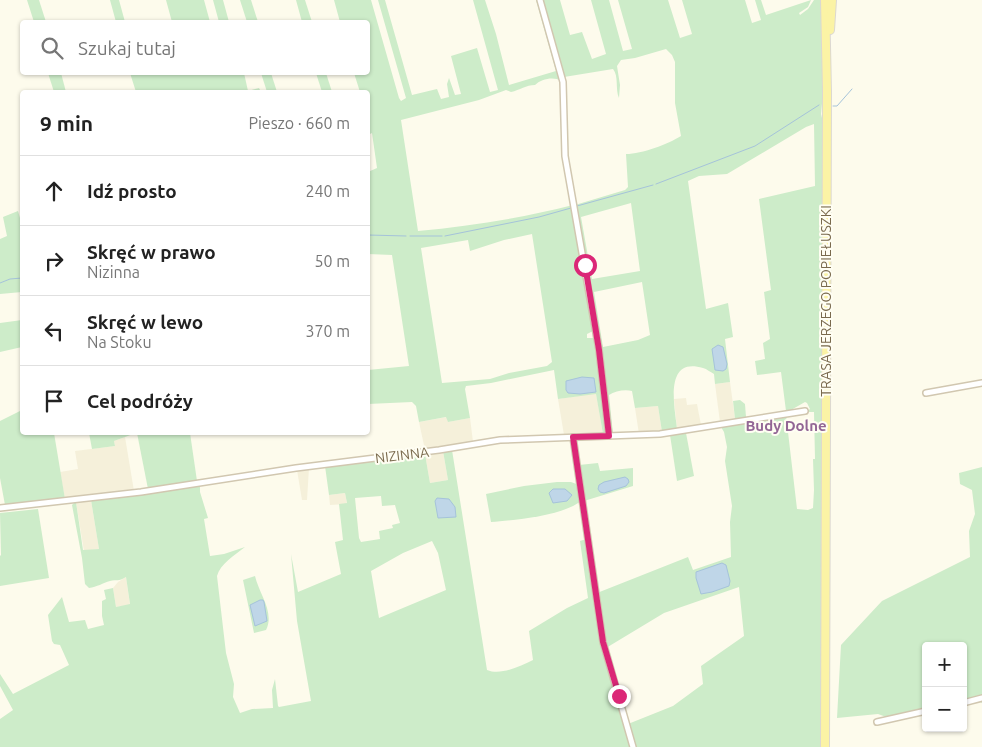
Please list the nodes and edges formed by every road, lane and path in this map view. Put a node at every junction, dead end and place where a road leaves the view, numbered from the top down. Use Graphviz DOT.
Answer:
graph roads {
  1 [pos="540,0"];
  2 [pos="825,0"];
  3 [pos="832,0"];
  4 [pos="827,64"];
  5 [pos="982,383"];
  6 [pos="926,393"];
  7 [pos="805,411"];
  8 [pos="609,436"];
  9 [pos="573,437"];
  10 [pos="0,508"];
  11 [pos="982,698"];
  12 [pos="967,702"];
  13 [pos="922,712"];
  14 [pos="877,722"];
  15 [pos="633,747"];
  16 [pos="826,747"];
  1 -- 8 [label="street"];
  2 -- 4 [label="main road, TRASA JERZEGO POPIEŁUSZKI"];
  3 -- 4 [label="main road, TRASA JERZEGO POPIEŁUSZKI"];
  4 -- 16 [label="main road, TRASA JERZEGO POPIEŁUSZKI"];
  5 -- 6 [label="street"];
  7 -- 8 [label="street, NIZINNA"];
  8 -- 9 [label="street, NIZINNA"];
  9 -- 10 [label="street, NIZINNA"];
  9 -- 15 [label="street"];
  11 -- 12 [label="street"];
  13 -- 14 [label="street"];
}
